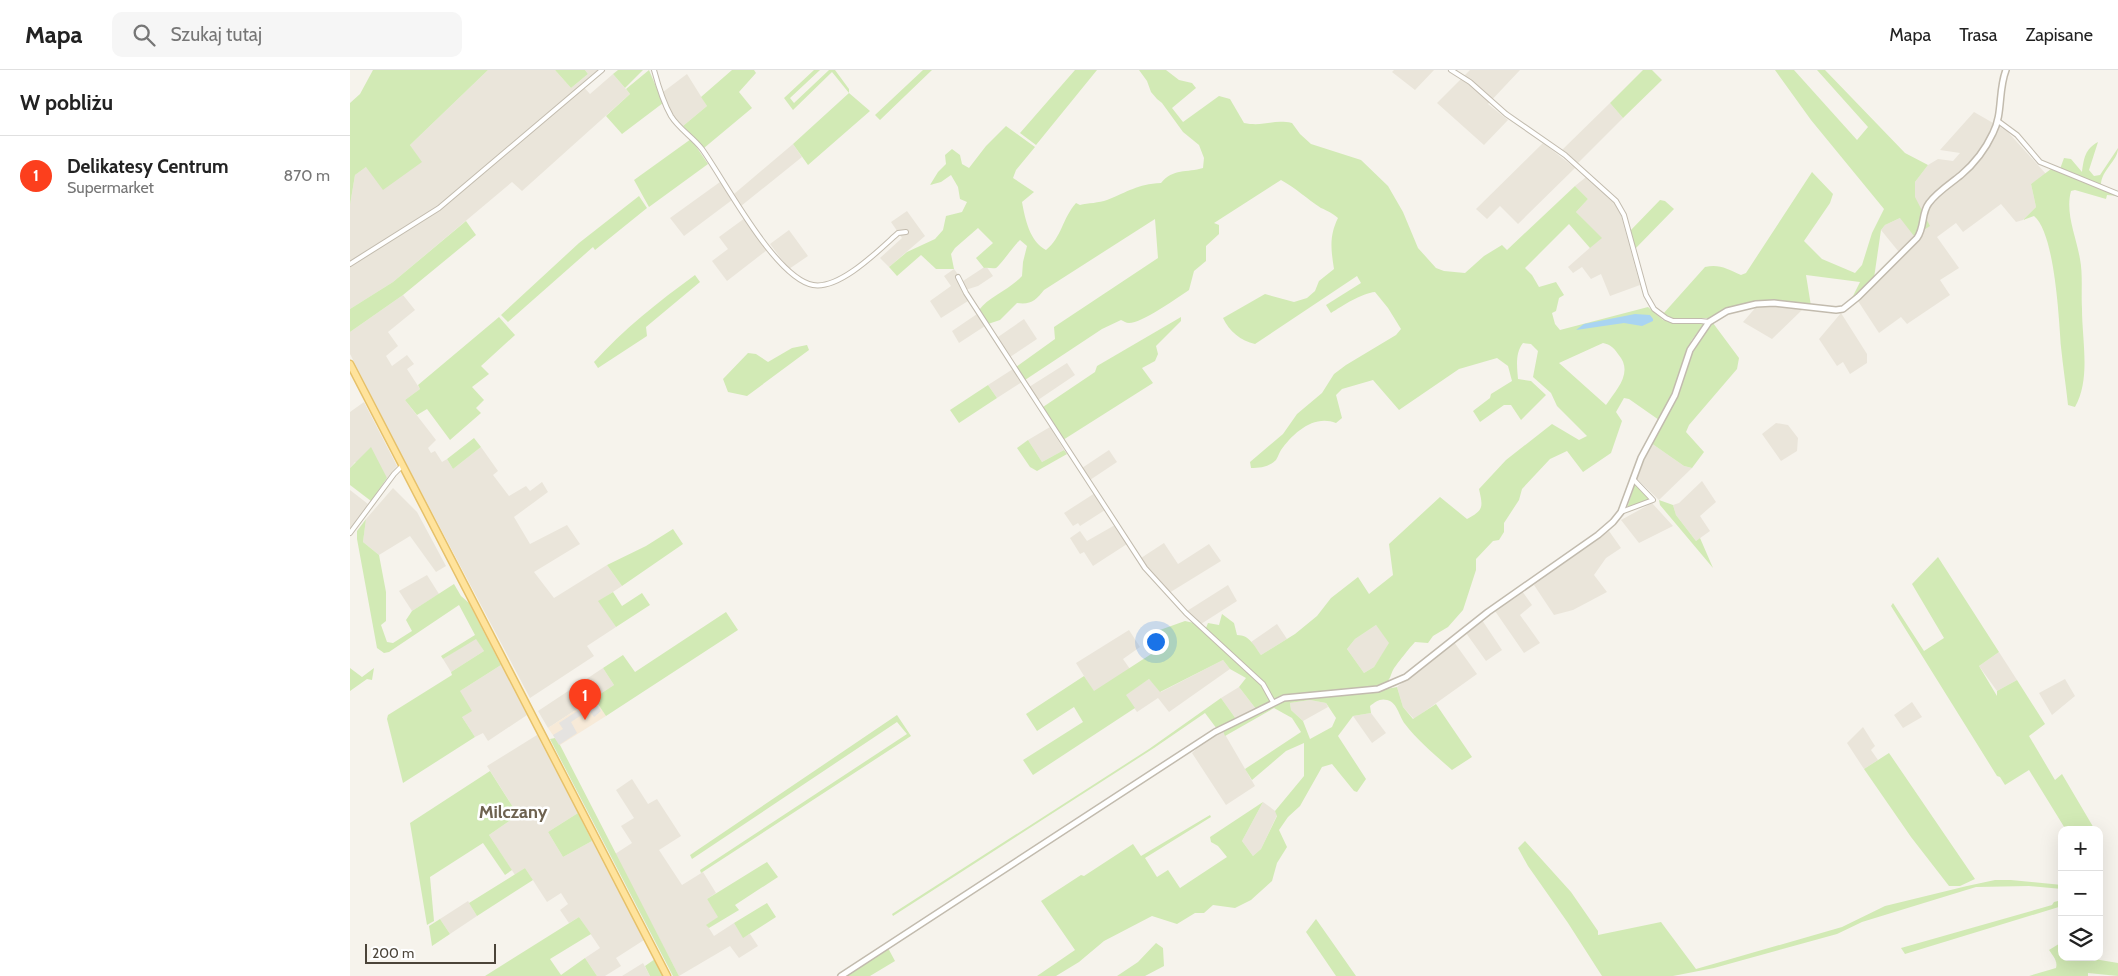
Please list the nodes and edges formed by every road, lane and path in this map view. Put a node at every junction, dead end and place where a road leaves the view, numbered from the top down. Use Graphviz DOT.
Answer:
graph roads {
  1 [pos="602,70"];
  2 [pos="654,70"];
  3 [pos="1451,70"];
  4 [pos="2006,70"];
  5 [pos="1998,121"];
  6 [pos="2118,194"];
  7 [pos="906,232"];
  8 [pos="350,264"];
  9 [pos="958,277"];
  10 [pos="1709,322"];
  11 [pos="350,364"];
  12 [pos="402,466"];
  13 [pos="1633,479"];
  14 [pos="1621,512"];
  15 [pos="350,533"];
  16 [pos="1273,702"];
  17 [pos="667,976"];
  18 [pos="841,976"];
  1 -- 8 [label="street"];
  2 -- 7 [label="street"];
  3 -- 10 [label="street"];
  4 -- 5 [label="street"];
  5 -- 6 [label="street"];
  5 -- 10 [label="street"];
  9 -- 16 [label="street"];
  10 -- 13 [label="street"];
  11 -- 12 [label="main road"];
  12 -- 15 [label="street"];
  12 -- 17 [label="main road"];
  13 -- 14 [label="street"];
  13 -- 14 [label="street"];
  14 -- 16 [label="street"];
  16 -- 18 [label="street"];
}
